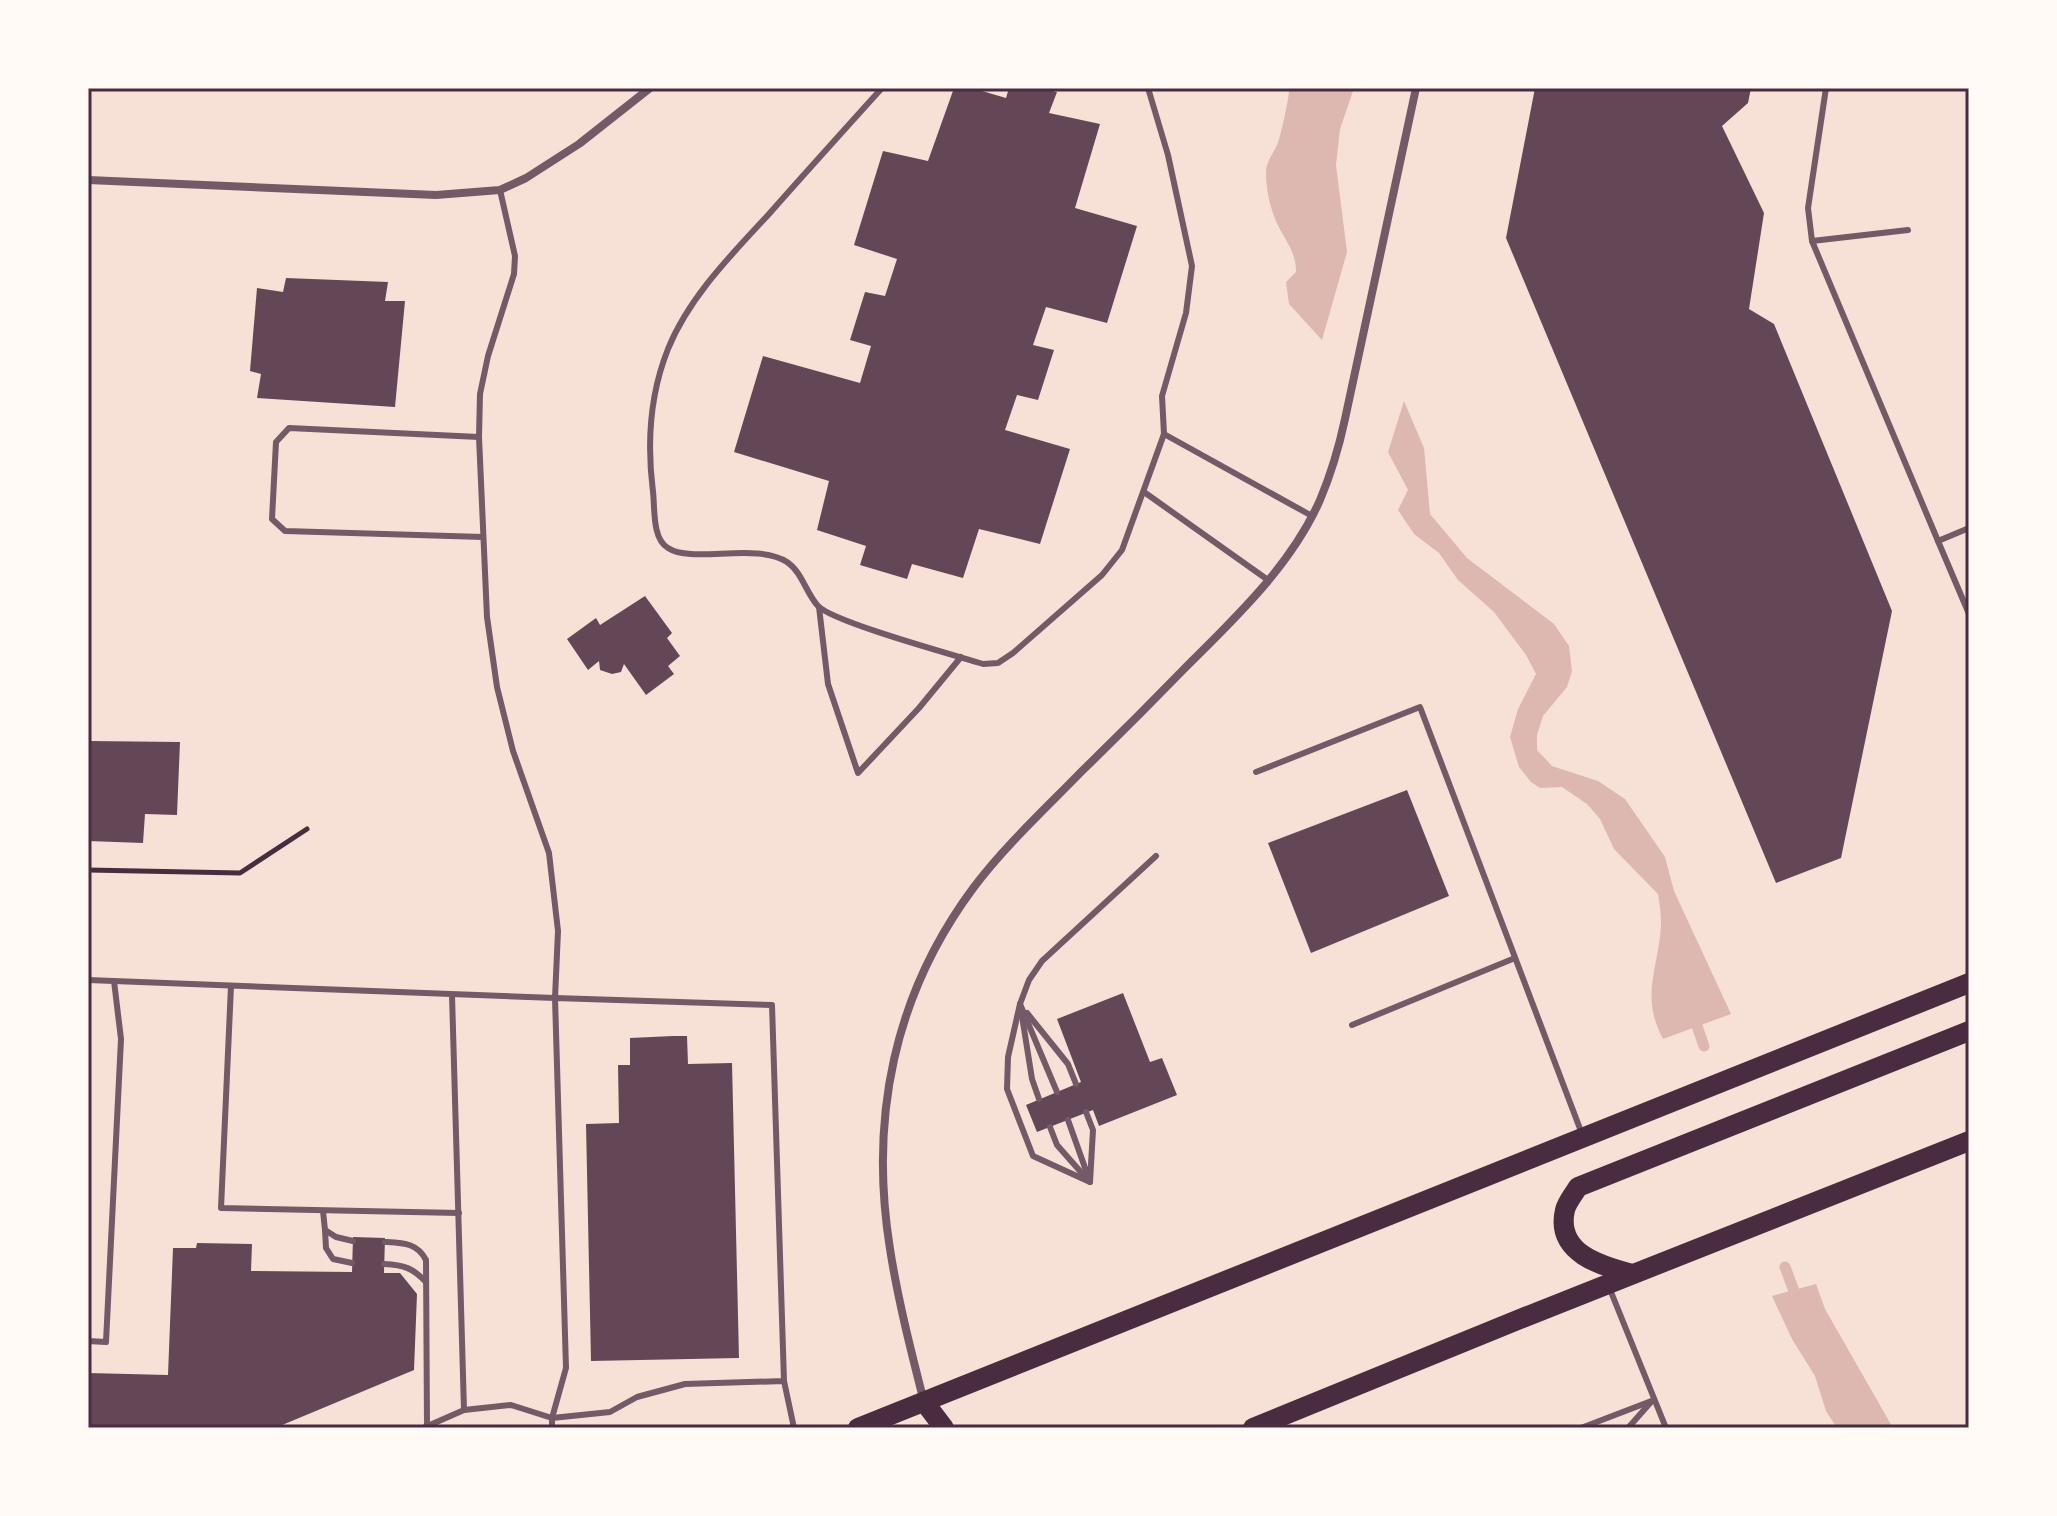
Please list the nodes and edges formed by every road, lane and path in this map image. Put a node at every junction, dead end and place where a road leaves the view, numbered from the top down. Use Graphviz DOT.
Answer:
graph roads {
  1 [pos="650,88"];
  2 [pos="882,88"];
  3 [pos="1148,88"];
  4 [pos="1416,88"];
  5 [pos="1826,88"];
  6 [pos="88,180"];
  7 [pos="500,190"];
  8 [pos="1908,230"];
  9 [pos="1812,241"];
  10 [pos="1164,434"];
  11 [pos="479,437"];
  12 [pos="1144,492"];
  13 [pos="1312,516"];
  14 [pos="1969,528"];
  15 [pos="483,537"];
  16 [pos="1938,541"];
  17 [pos="1268,580"];
  18 [pos="819,607"];
  19 [pos="1969,614"];
  20 [pos="961,657"];
  21 [pos="1256,772"];
  22 [pos="307,829"];
  23 [pos="1156,856"];
  24 [pos="88,870"];
  25 [pos="1515,958"];
  26 [pos="88,980"];
  27 [pos="114,981"];
  28 [pos="1969,983"];
  29 [pos="231,986"];
  30 [pos="452,995"];
  31 [pos="555,998"];
  32 [pos="1020,1004"];
  33 [pos="1352,1025"];
  34 [pos="1969,1031"];
  35 [pos="1076,1084"];
  36 [pos="1057,1092"];
  37 [pos="1039,1099"];
  38 [pos="1086,1112"];
  39 [pos="1068,1120"];
  40 [pos="1050,1127"];
  41 [pos="1583,1137"];
  42 [pos="1969,1141"];
  43 [pos="1090,1182"];
  44 [pos="323,1211"];
  45 [pos="459,1213"];
  46 [pos="325,1230"];
  47 [pos="353,1241"];
  48 [pos="385,1242"];
  49 [pos="352,1263"];
  50 [pos="384,1264"];
  51 [pos="1632,1274"];
  52 [pos="426,1282"];
  53 [pos="1608,1284"];
  54 [pos="88,1341"];
  55 [pos="784,1381"];
  56 [pos="1654,1400"];
  57 [pos="925,1403"];
  58 [pos="464,1410"];
  59 [pos="552,1418"];
  60 [pos="425,1427"];
  61 [pos="552,1428"];
  62 [pos="794,1428"];
  63 [pos="858,1428"];
  64 [pos="944,1428"];
  65 [pos="1253,1428"];
  66 [pos="1581,1428"];
  67 [pos="1628,1428"];
  68 [pos="1666,1428"];
  1 -- 7 [label="street"];
  2 -- 18 [label="lane"];
  3 -- 10 [label="lane"];
  4 -- 13 [label="street"];
  5 -- 9 [label="lane"];
  6 -- 7 [label="street"];
  7 -- 11 [label="lane"];
  8 -- 9 [label="lane"];
  9 -- 16 [label="lane"];
  10 -- 12 [label="lane"];
  10 -- 13 [label="lane"];
  11 -- 15 [label="lane"];
  11 -- 15 [label="lane"];
  12 -- 17 [label="lane"];
  12 -- 20 [label="lane"];
  13 -- 17 [label="street"];
  14 -- 16 [label="lane"];
  15 -- 31 [label="lane"];
  16 -- 19 [label="lane"];
  17 -- 57 [label="street"];
  18 -- 20 [label="lane"];
  18 -- 20 [label="lane"];
  21 -- 25 [label="lane"];
  22 -- 24 [label="path"];
  23 -- 32 [label="lane"];
  25 -- 33 [label="lane"];
  25 -- 41 [label="lane"];
  26 -- 27 [label="lane"];
  27 -- 29 [label="lane"];
  27 -- 54 [label="lane"];
  28 -- 41 [label="main road"];
  29 -- 30 [label="lane"];
  29 -- 44 [label="lane"];
  30 -- 31 [label="lane"];
  30 -- 45 [label="lane"];
  31 -- 55 [label="lane"];
  31 -- 59 [label="lane"];
  32 -- 35 [label="lane"];
  32 -- 36 [label="lane"];
  32 -- 37 [label="lane"];
  32 -- 43 [label="lane"];
  34 -- 51 [label="main road"];
  38 -- 43 [label="lane"];
  39 -- 43 [label="lane"];
  40 -- 43 [label="lane"];
  41 -- 57 [label="main road"];
  42 -- 51 [label="main road"];
  44 -- 45 [label="lane"];
  44 -- 46 [label="lane"];
  45 -- 58 [label="lane"];
  46 -- 47 [label="lane"];
  46 -- 49 [label="lane"];
  48 -- 52 [label="lane"];
  50 -- 52 [label="lane"];
  51 -- 53 [label="main road"];
  52 -- 60 [label="lane"];
  53 -- 56 [label="lane"];
  53 -- 65 [label="main road"];
  55 -- 59 [label="lane"];
  55 -- 62 [label="lane"];
  56 -- 66 [label="lane"];
  56 -- 67 [label="lane"];
  56 -- 68 [label="lane"];
  57 -- 63 [label="main road"];
  57 -- 64 [label="main road"];
  58 -- 59 [label="lane"];
  58 -- 60 [label="lane"];
  59 -- 61 [label="lane"];
}
